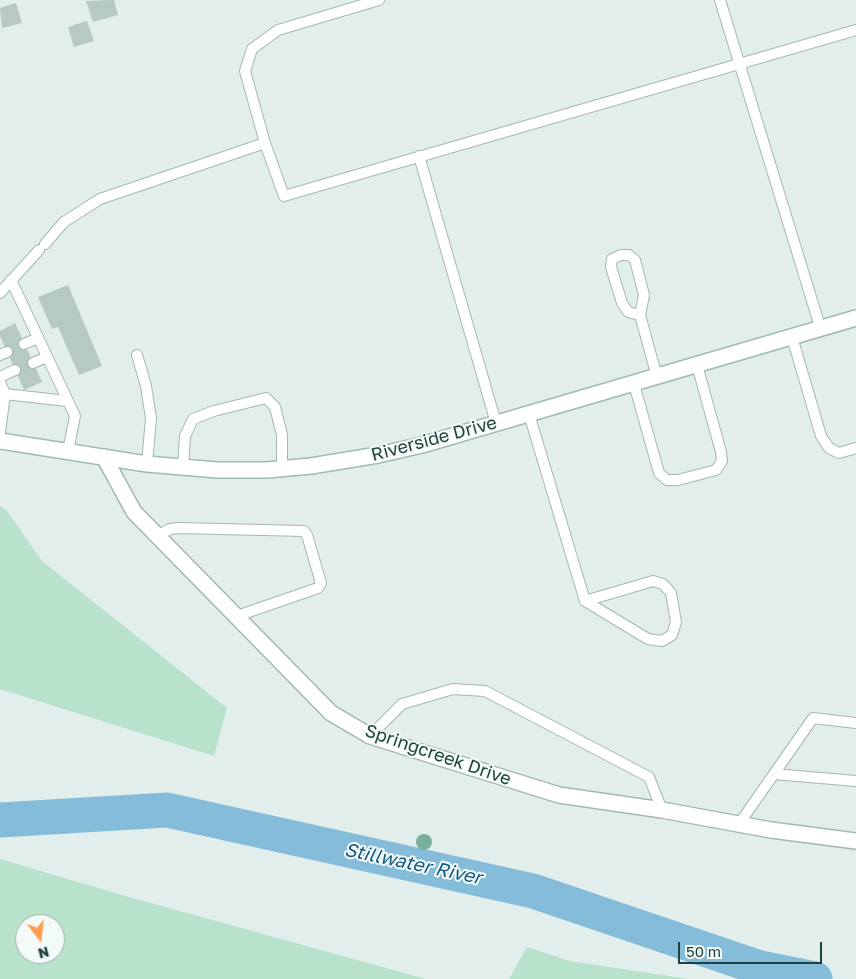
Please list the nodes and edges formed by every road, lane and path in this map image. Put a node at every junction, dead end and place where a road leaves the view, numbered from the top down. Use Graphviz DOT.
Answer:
graph roads {
  1 [pos="379,0"];
  2 [pos="720,0"];
  3 [pos="856,30"];
  4 [pos="740,64"];
  5 [pos="265,143"];
  6 [pos="419,156"];
  7 [pos="11,280"];
  8 [pos="0,292"];
  9 [pos="640,315"];
  10 [pos="856,319"];
  11 [pos="821,330"];
  12 [pos="792,337"];
  13 [pos="38,338"];
  14 [pos="24,344"];
  15 [pos="137,355"];
  16 [pos="47,357"];
  17 [pos="33,363"];
  18 [pos="697,365"];
  19 [pos="15,370"];
  20 [pos="0,377"];
  21 [pos="657,377"];
  22 [pos="0,382"];
  23 [pos="634,384"];
  24 [pos="5,394"];
  25 [pos="67,401"];
  26 [pos="529,414"];
  27 [pos="496,423"];
  28 [pos="0,432"];
  29 [pos="0,441"];
  30 [pos="856,448"];
  31 [pos="68,452"];
  32 [pos="104,457"];
  33 [pos="147,464"];
  34 [pos="183,467"];
  35 [pos="282,469"];
  36 [pos="157,536"];
  37 [pos="585,601"];
  38 [pos="237,616"];
  39 [pos="856,723"];
  40 [pos="370,736"];
  41 [pos="774,774"];
  42 [pos="856,781"];
  43 [pos="662,810"];
  44 [pos="739,824"];
  45 [pos="856,841"];
  1 -- 5 [label="lane"];
  2 -- 4 [label="lane"];
  3 -- 4 [label="lane"];
  4 -- 6 [label="lane"];
  4 -- 11 [label="lane"];
  5 -- 6 [label="lane"];
  5 -- 7 [label="lane"];
  6 -- 27 [label="lane"];
  7 -- 8 [label="lane"];
  7 -- 13 [label="lane"];
  9 -- 9 [label="lane"];
  9 -- 21 [label="lane"];
  10 -- 11 [label="main road, Riverside Drive"];
  11 -- 12 [label="main road, Riverside Drive"];
  12 -- 18 [label="main road, Riverside Drive"];
  12 -- 30 [label="lane"];
  13 -- 14 [label="lane"];
  13 -- 16 [label="lane"];
  15 -- 33 [label="lane"];
  16 -- 17 [label="lane"];
  16 -- 25 [label="lane"];
  18 -- 21 [label="main road, Riverside Drive"];
  18 -- 23 [label="lane"];
  19 -- 20 [label="lane"];
  21 -- 23 [label="main road, Riverside Drive"];
  22 -- 24 [label="lane"];
  23 -- 26 [label="main road, Riverside Drive"];
  24 -- 25 [label="lane"];
  24 -- 28 [label="lane"];
  25 -- 31 [label="lane"];
  26 -- 27 [label="main road, Riverside Drive"];
  26 -- 37 [label="lane"];
  27 -- 35 [label="main road, Riverside Drive"];
  29 -- 31 [label="main road, Riverside Drive"];
  31 -- 32 [label="main road, Riverside Drive"];
  32 -- 33 [label="main road, Riverside Drive"];
  32 -- 36 [label="main road, Springcreek Drive"];
  33 -- 34 [label="main road, Riverside Drive"];
  34 -- 35 [label="main road, Riverside Drive"];
  34 -- 35 [label="lane"];
  36 -- 38 [label="main road, Springcreek Drive"];
  36 -- 38 [label="lane"];
  37 -- 37 [label="lane"];
  38 -- 40 [label="main road, Springcreek Drive"];
  39 -- 41 [label="lane"];
  40 -- 43 [label="main road, Springcreek Drive"];
  40 -- 43 [label="lane"];
  41 -- 42 [label="lane"];
  41 -- 44 [label="lane"];
  43 -- 44 [label="main road, Springcreek Drive"];
  44 -- 45 [label="main road, Springcreek Drive"];
}
